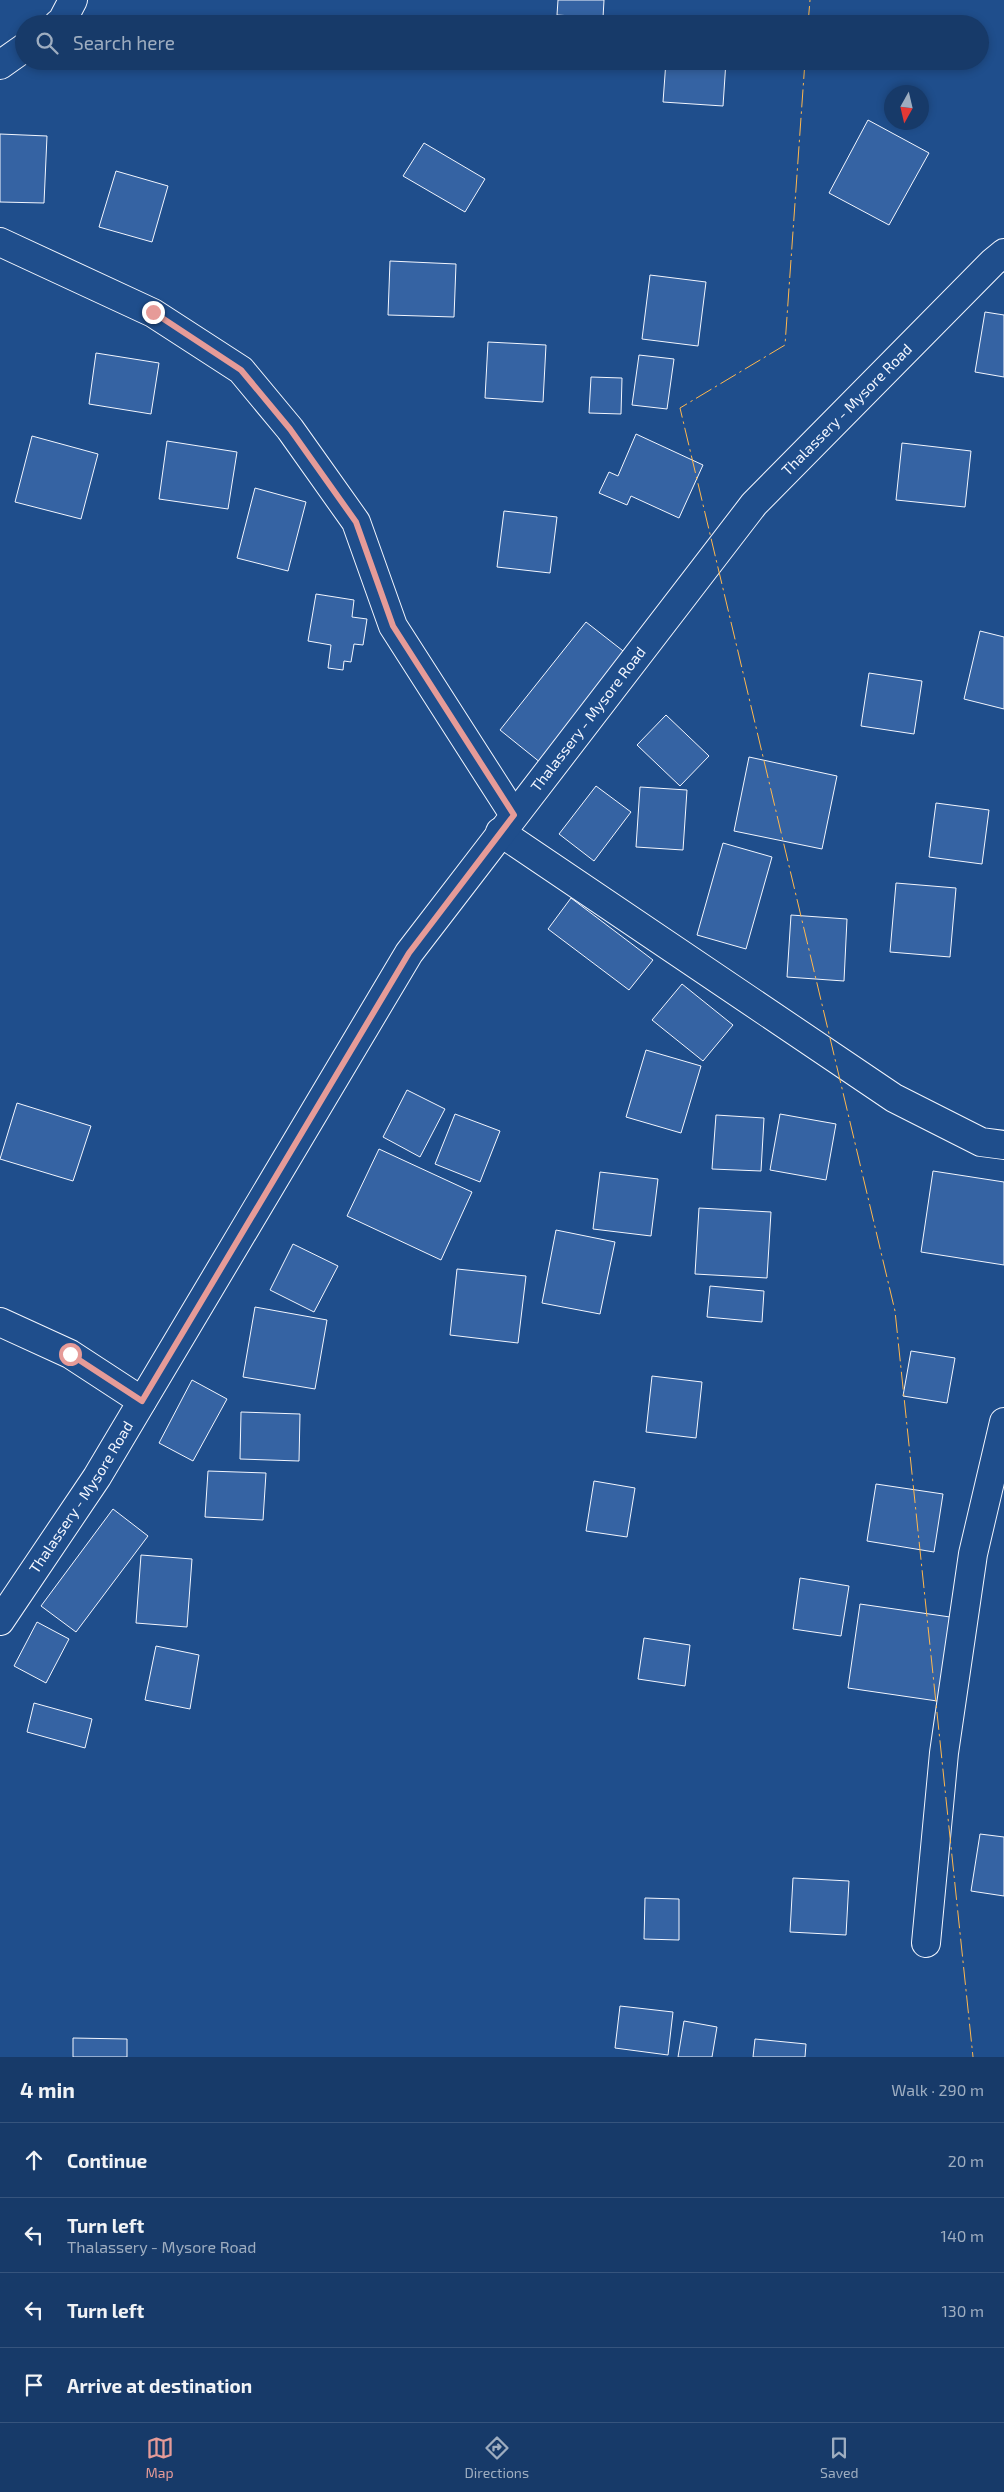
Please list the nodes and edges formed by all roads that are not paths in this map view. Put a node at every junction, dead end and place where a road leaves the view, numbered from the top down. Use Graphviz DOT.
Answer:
graph roads {
  1 [pos="73,0"];
  2 [pos="65,15"];
  3 [pos="15,54"];
  4 [pos="0,65"];
  5 [pos="0,242"];
  6 [pos="1000,261"];
  7 [pos="507,823"];
  8 [pos="1004,1145"];
  9 [pos="0,1322"];
  10 [pos="142,1401"];
  11 [pos="1004,1422"];
  12 [pos="0,1621"];
  13 [pos="926,1943"];
  1 -- 2 [label="street"];
  3 -- 4 [label="street"];
  5 -- 7 [label="street"];
  6 -- 7 [label="street, Thalassery - Mysore Road"];
  7 -- 8 [label="street"];
  7 -- 10 [label="street, Thalassery - Mysore Road"];
  9 -- 10 [label="street"];
  10 -- 12 [label="street, Thalassery - Mysore Road"];
  11 -- 13 [label="street"];
}
